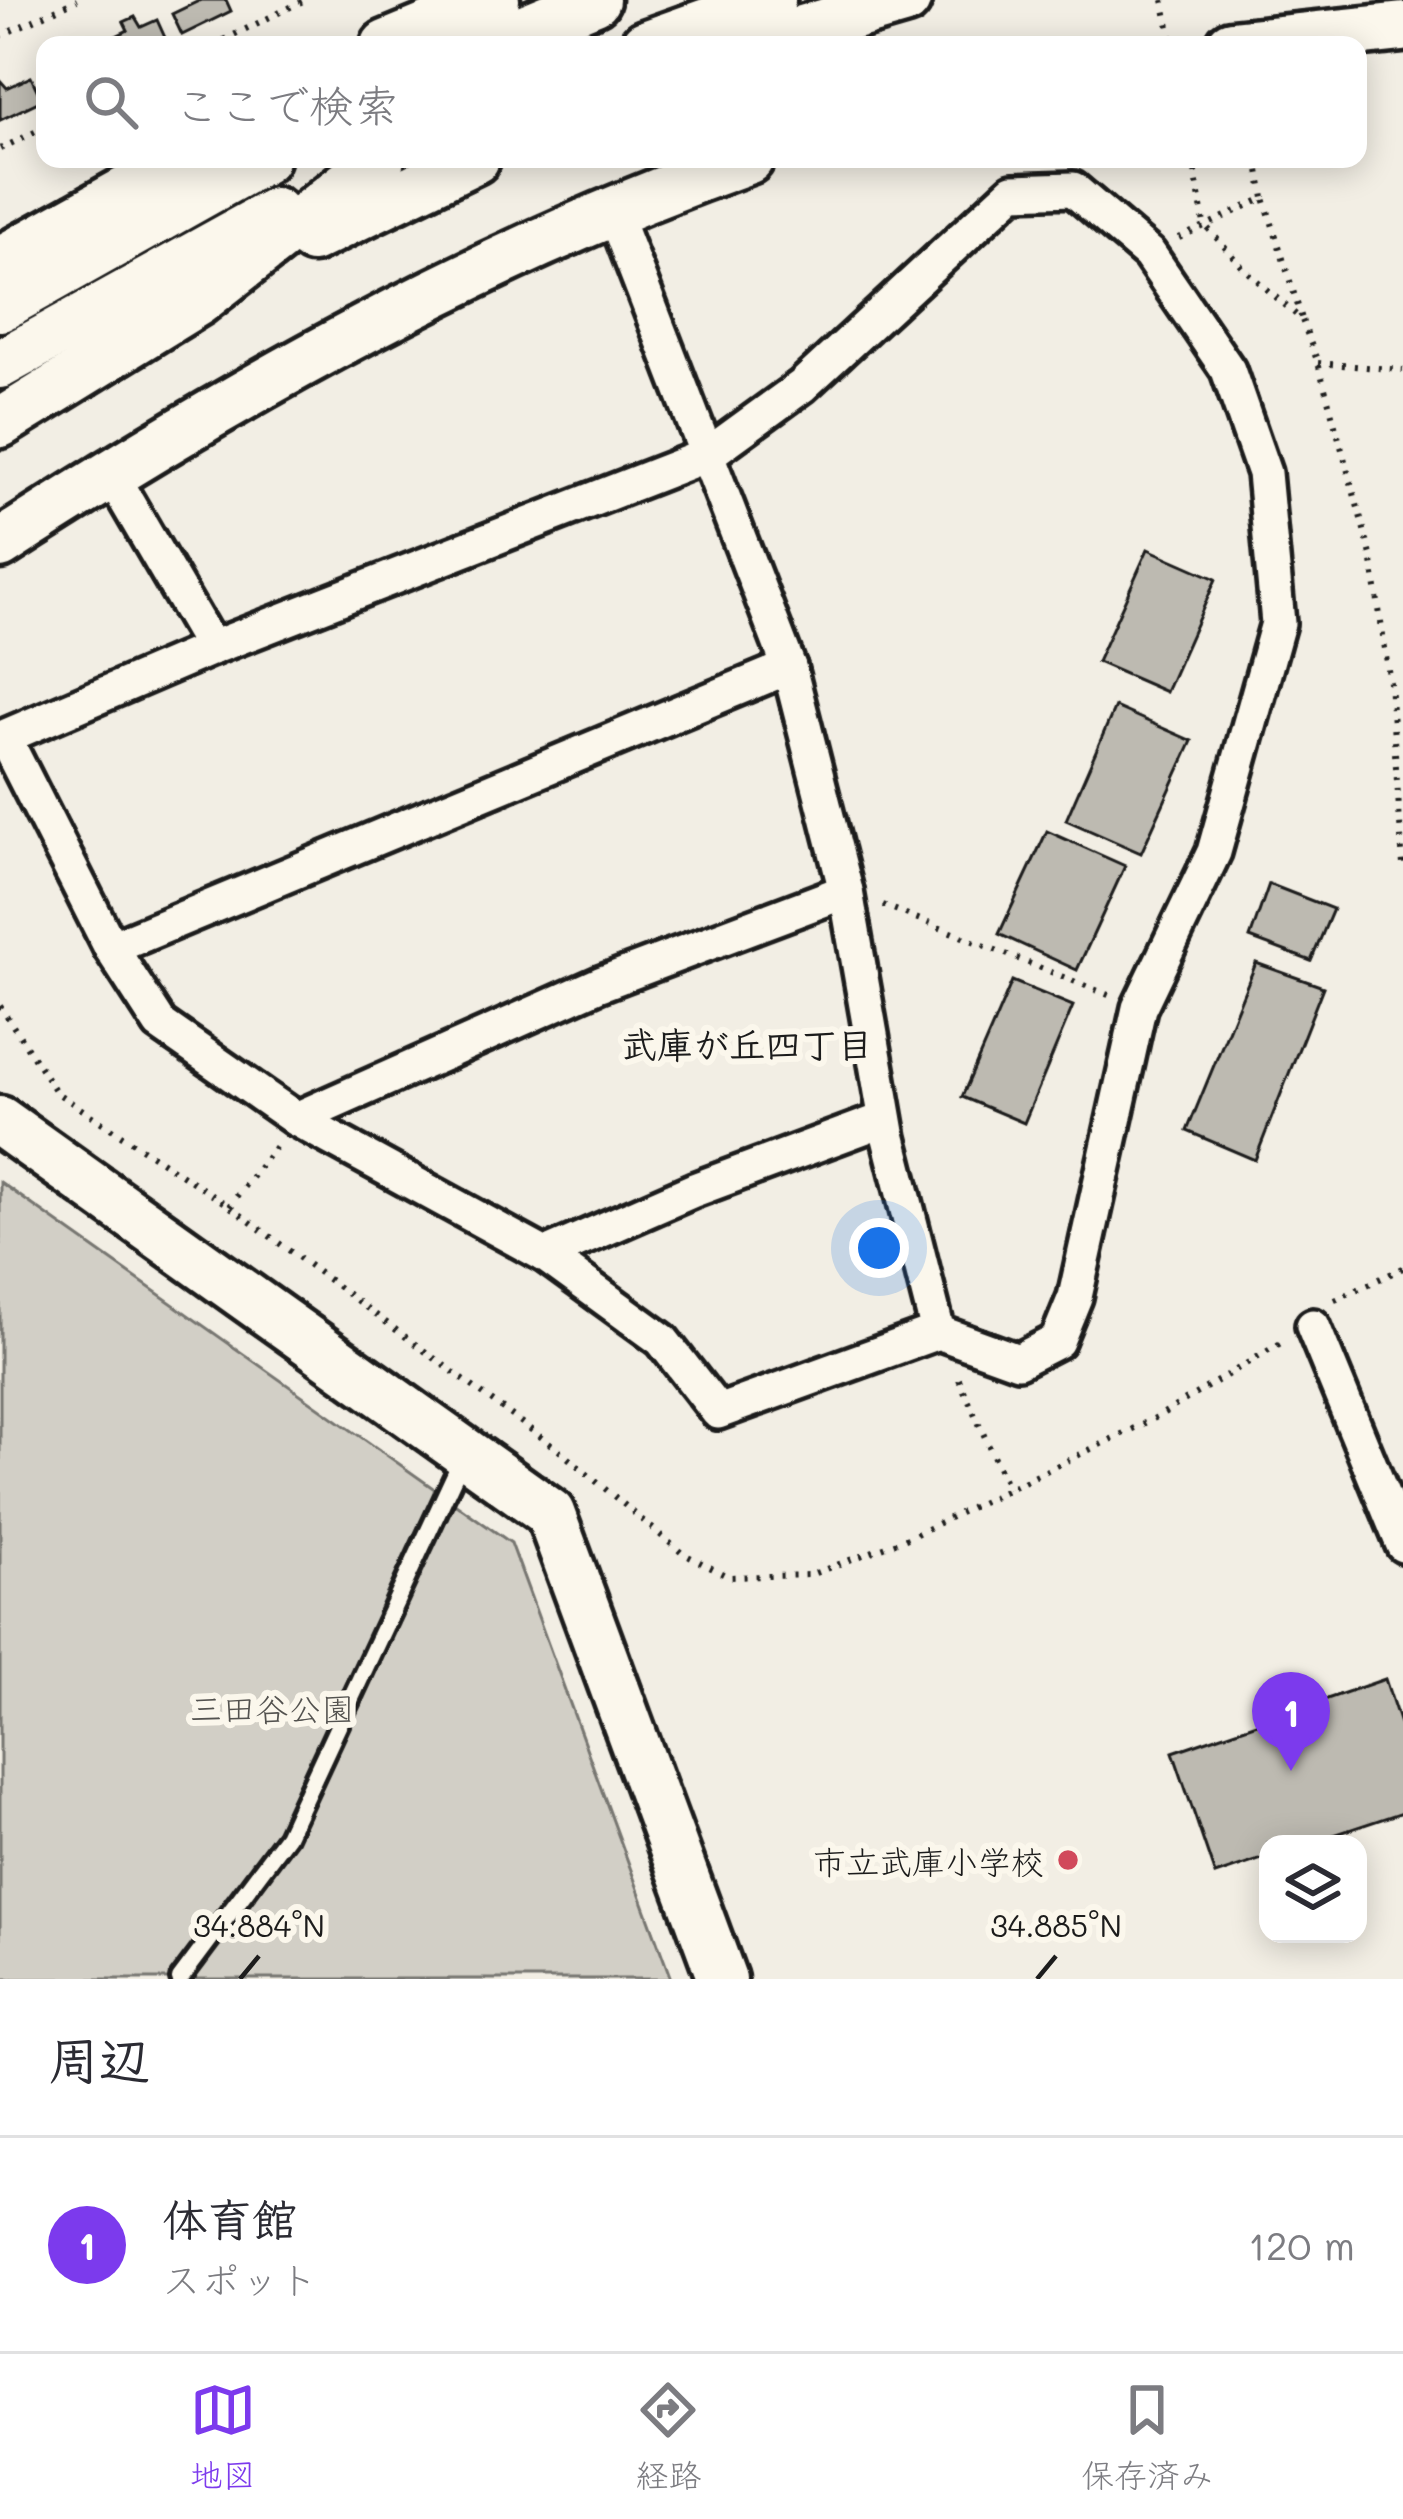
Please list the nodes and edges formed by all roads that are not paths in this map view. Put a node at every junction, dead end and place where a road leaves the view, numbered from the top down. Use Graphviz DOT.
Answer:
graph roads {
  1 [pos="595,0"];
  2 [pos="771,0"];
  3 [pos="907,0"];
  4 [pos="501,24"];
  5 [pos="1403,27"];
  6 [pos="435,36"];
  7 [pos="670,36"];
  8 [pos="782,36"];
  9 [pos="1317,36"];
  10 [pos="168,168"];
  11 [pos="248,168"];
  12 [pos="361,168"];
  13 [pos="367,168"];
  14 [pos="458,168"];
  15 [pos="724,168"];
  16 [pos="612,209"];
  17 [pos="0,261"];
  18 [pos="198,301"];
  19 [pos="0,307"];
  20 [pos="0,364"];
  21 [pos="0,423"];
  22 [pos="707,455"];
  23 [pos="110,473"];
  24 [pos="0,544"];
  25 [pos="212,648"];
  26 [pos="789,667"];
  27 [pos="846,891"];
  28 [pos="111,948"];
  29 [pos="296,1119"];
  30 [pos="885,1119"];
  31 [pos="0,1121"];
  32 [pos="545,1255"];
  33 [pos="1313,1326"];
  34 [pos="938,1331"];
  35 [pos="465,1452"];
  36 [pos="1403,1545"];
  37 [pos="180,1979"];
  38 [pos="722,1979"];
  1 -- 4 [label="main road"];
  2 -- 7 [label="main road"];
  3 -- 8 [label="main road"];
  4 -- 6 [label="main road"];
  5 -- 9 [label="main road"];
  10 -- 17 [label="main road"];
  11 -- 19 [label="main road"];
  12 -- 20 [label="main road"];
  13 -- 18 [label="main road"];
  14 -- 18 [label="main road"];
  15 -- 16 [label="main road"];
  16 -- 22 [label="street"];
  16 -- 23 [label="main road"];
  18 -- 21 [label="main road"];
  22 -- 25 [label="street"];
  22 -- 26 [label="street"];
  22 -- 34 [label="street"];
  23 -- 24 [label="main road"];
  23 -- 25 [label="street"];
  25 -- 28 [label="street"];
  26 -- 27 [label="street"];
  26 -- 28 [label="street"];
  27 -- 29 [label="street"];
  27 -- 30 [label="street"];
  28 -- 29 [label="street"];
  29 -- 32 [label="street"];
  30 -- 32 [label="street"];
  30 -- 34 [label="street"];
  31 -- 35 [label="main road"];
  32 -- 34 [label="street"];
  33 -- 36 [label="street"];
  35 -- 37 [label="lane"];
  35 -- 38 [label="main road"];
}
